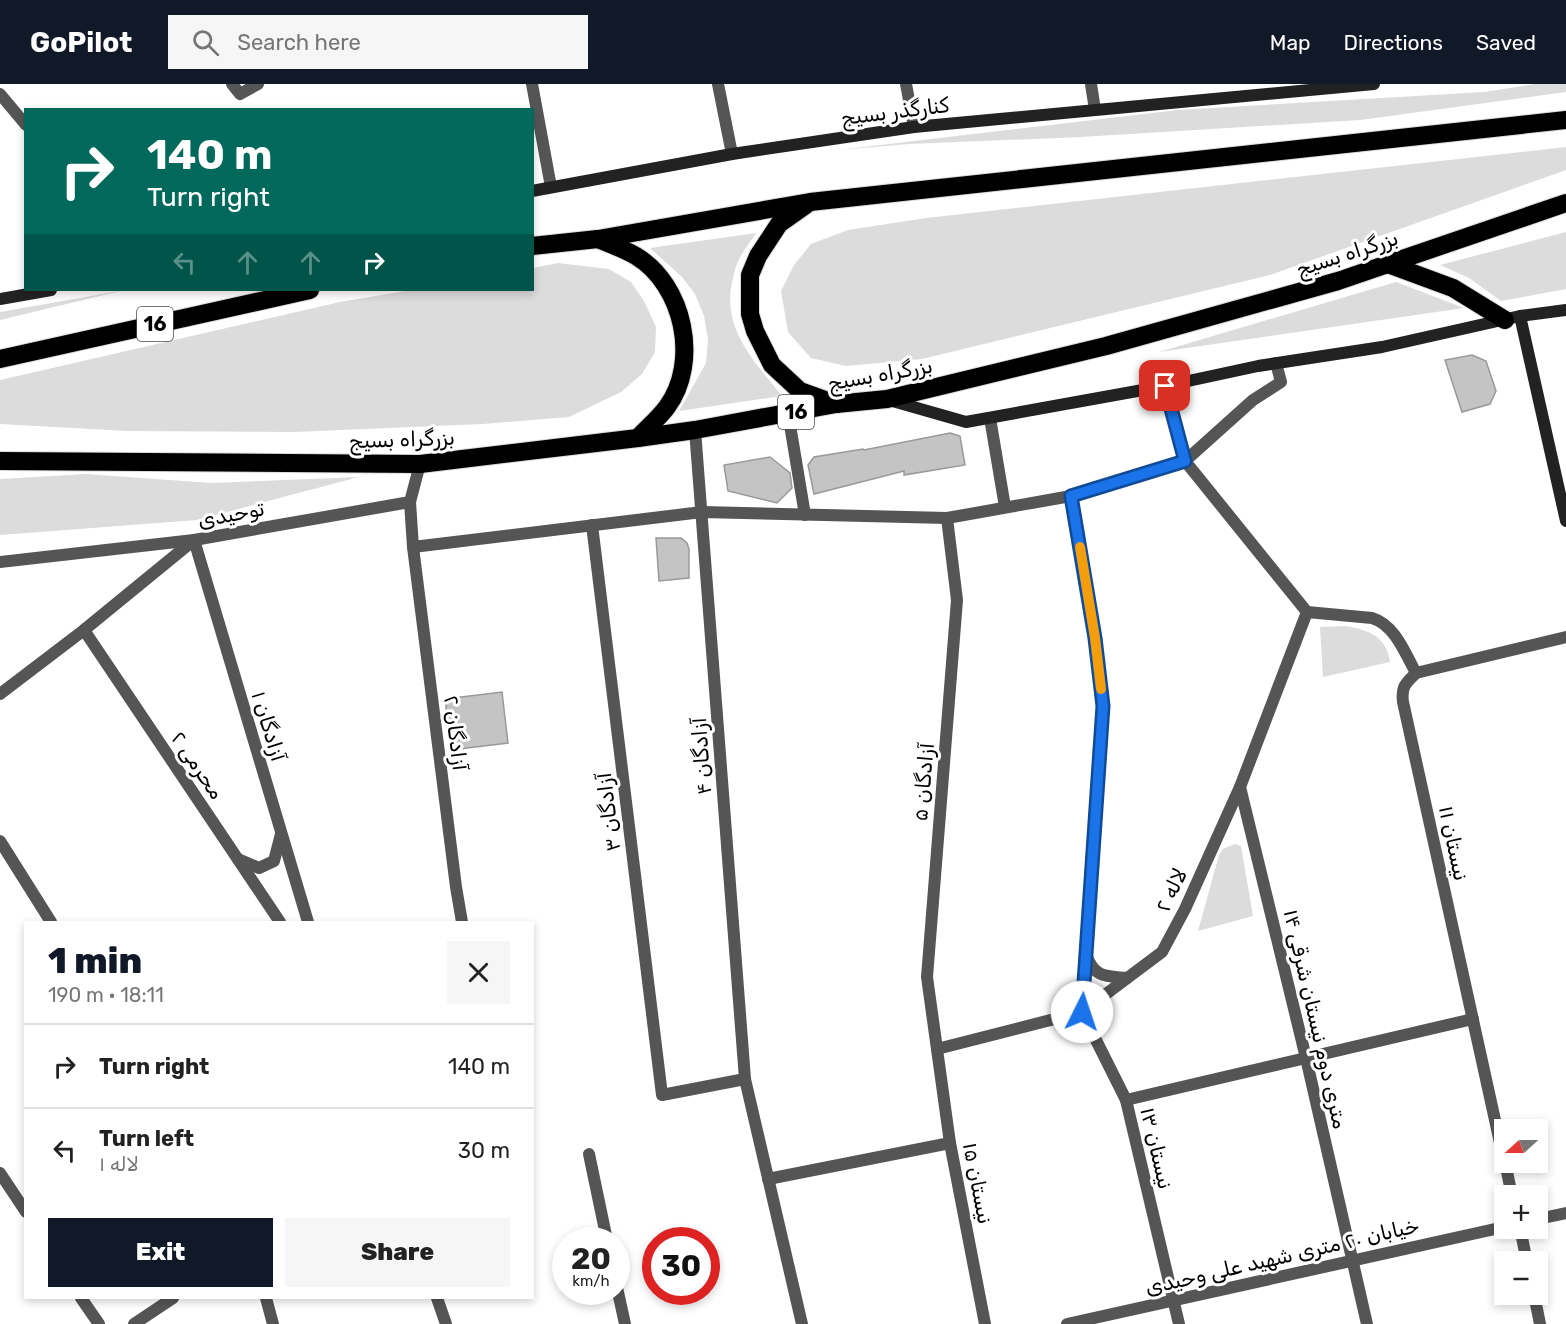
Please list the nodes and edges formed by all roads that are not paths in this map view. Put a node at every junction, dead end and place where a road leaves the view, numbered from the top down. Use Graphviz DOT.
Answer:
graph roads {
  1 [pos="232,84"];
  2 [pos="258,84"];
  3 [pos="532,84"];
  4 [pos="718,84"];
  5 [pos="906,84"];
  6 [pos="1091,84"];
  7 [pos="1374,84"];
  8 [pos="1275,88"];
  9 [pos="0,94"];
  10 [pos="1095,110"];
  11 [pos="1566,120"];
  12 [pos="24,123"];
  13 [pos="914,127"];
  14 [pos="732,154"];
  15 [pos="551,187"];
  16 [pos="534,191"];
  17 [pos="810,202"];
  18 [pos="1566,203"];
  19 [pos="598,239"];
  20 [pos="534,246"];
  21 [pos="1389,264"];
  22 [pos="45,291"];
  23 [pos="306,291"];
  24 [pos="0,299"];
  25 [pos="1566,310"];
  26 [pos="1513,318"];
  27 [pos="0,359"];
  28 [pos="1276,363"];
  29 [pos="1165,386"];
  30 [pos="887,399"];
  31 [pos="836,404"];
  32 [pos="788,413"];
  33 [pos="990,418"];
  34 [pos="695,430"];
  35 [pos="638,438"];
  36 [pos="0,461"];
  37 [pos="1185,461"];
  38 [pos="420,464"];
  39 [pos="1071,496"];
  40 [pos="410,502"];
  41 [pos="1005,507"];
  42 [pos="702,512"];
  43 [pos="805,515"];
  44 [pos="947,518"];
  45 [pos="1566,521"];
  46 [pos="592,525"];
  47 [pos="194,540"];
  48 [pos="414,548"];
  49 [pos="0,562"];
  50 [pos="1307,612"];
  51 [pos="84,630"];
  52 [pos="1566,637"];
  53 [pos="1416,672"];
  54 [pos="0,694"];
  55 [pos="1240,786"];
  56 [pos="281,834"];
  57 [pos="0,841"];
  58 [pos="237,859"];
  59 [pos="50,921"];
  60 [pos="279,921"];
  61 [pos="308,921"];
  62 [pos="462,921"];
  63 [pos="1086,956"];
  64 [pos="1127,978"];
  65 [pos="1082,1012"];
  66 [pos="1473,1019"];
  67 [pos="937,1049"];
  68 [pos="1306,1058"];
  69 [pos="745,1079"];
  70 [pos="1126,1100"];
  71 [pos="1495,1119"];
  72 [pos="950,1143"];
  73 [pos="589,1154"];
  74 [pos="0,1173"];
  75 [pos="768,1179"];
  76 [pos="24,1209"];
  77 [pos="1566,1213"];
  78 [pos="1548,1217"];
  79 [pos="604,1227"];
  80 [pos="1494,1229"];
  81 [pos="1353,1260"];
  82 [pos="82,1299"];
  83 [pos="172,1299"];
  84 [pos="266,1299"];
  85 [pos="437,1299"];
  86 [pos="1174,1300"];
  87 [pos="621,1305"];
  88 [pos="1536,1305"];
  89 [pos="99,1324"];
  90 [pos="135,1324"];
  91 [pos="273,1324"];
  92 [pos="446,1324"];
  93 [pos="626,1324"];
  94 [pos="802,1324"];
  95 [pos="985,1324"];
  96 [pos="1067,1324"];
  97 [pos="1179,1324"];
  98 [pos="1366,1324"];
  99 [pos="1540,1324"];
  1 -- 2 [label="street"];
  3 -- 15 [label="street"];
  4 -- 14 [label="street"];
  5 -- 13 [label="street"];
  6 -- 10 [label="street"];
  7 -- 8 [label="main road, کنارگذر بسیج"];
  8 -- 10 [label="main road, کنارگذر بسیج"];
  9 -- 12 [label="street"];
  10 -- 13 [label="main road, کنارگذر بسیج"];
  11 -- 17 [label="highway"];
  13 -- 14 [label="main road, کنارگذر بسیج"];
  14 -- 15 [label="main road, کنارگذر بسیج"];
  15 -- 16 [label="main road, کنارگذر بسیج"];
  17 -- 19 [label="highway"];
  17 -- 31 [label="highway"];
  18 -- 21 [label="highway, بزرگراه بسیج / 16"];
  19 -- 20 [label="highway"];
  19 -- 35 [label="highway"];
  21 -- 26 [label="highway"];
  21 -- 30 [label="highway, بزرگراه بسیج / 16"];
  22 -- 24 [label="main road"];
  23 -- 27 [label="highway, 16"];
  25 -- 26 [label="main road"];
  26 -- 28 [label="main road"];
  26 -- 45 [label="main road"];
  28 -- 29 [label="main road"];
  28 -- 37 [label="street"];
  29 -- 33 [label="main road"];
  29 -- 37 [label="street"];
  30 -- 31 [label="highway, بزرگراه بسیج / 16"];
  30 -- 33 [label="main road"];
  31 -- 32 [label="highway, بزرگراه بسیج / 16"];
  32 -- 34 [label="highway, بزرگراه بسیج / 16"];
  32 -- 43 [label="street"];
  33 -- 41 [label="street"];
  34 -- 35 [label="highway, بزرگراه بسیج / 16"];
  34 -- 42 [label="street, آزادگان ۴"];
  35 -- 38 [label="highway, بزرگراه بسیج / 16"];
  36 -- 38 [label="highway, بزرگراه بسیج / 16"];
  37 -- 39 [label="street"];
  37 -- 50 [label="street"];
  38 -- 40 [label="street"];
  39 -- 41 [label="street"];
  39 -- 63 [label="street"];
  40 -- 47 [label="street, توحیدی"];
  40 -- 48 [label="street, آزادگان ۲"];
  41 -- 44 [label="street"];
  42 -- 43 [label="street"];
  42 -- 46 [label="street"];
  42 -- 69 [label="street, آزادگان ۴"];
  43 -- 44 [label="street"];
  44 -- 67 [label="street, آزادگان ۵"];
  46 -- 48 [label="street"];
  46 -- 69 [label="street, آزادگان ۳"];
  47 -- 49 [label="street"];
  47 -- 51 [label="street, توحیدی"];
  47 -- 56 [label="street, آزادگان ۱"];
  48 -- 62 [label="street, آزادگان ۲"];
  50 -- 53 [label="street"];
  50 -- 55 [label="street, لاله ۲"];
  51 -- 54 [label="street, توحیدی"];
  51 -- 58 [label="street, محرمی ۲"];
  52 -- 53 [label="street"];
  53 -- 66 [label="street, نیستان ۱۱"];
  55 -- 64 [label="street, لاله ۲"];
  55 -- 68 [label="street, ۱۴ متری دوم نیستان شرقی"];
  56 -- 58 [label="street"];
  56 -- 61 [label="street, آزادگان ۱"];
  57 -- 59 [label="street"];
  58 -- 60 [label="street, محرمی ۲"];
  63 -- 64 [label="street"];
  63 -- 65 [label="street"];
  64 -- 65 [label="street, لاله ۲"];
  65 -- 67 [label="street, لاله ۲"];
  65 -- 70 [label="street, نیستان ۱۳"];
  66 -- 68 [label="street"];
  66 -- 71 [label="street, نیستان ۱۱"];
  67 -- 72 [label="street, نیستان ۱۵"];
  68 -- 70 [label="street"];
  68 -- 81 [label="street, ۱۴ متری دوم نیستان شرقی"];
  69 -- 75 [label="street, آزادگان ۴"];
  70 -- 86 [label="street, نیستان ۱۳"];
  72 -- 75 [label="street"];
  72 -- 95 [label="street, نیستان ۱۵"];
  73 -- 79 [label="street"];
  74 -- 76 [label="street"];
  75 -- 94 [label="street, آزادگان ۴"];
  77 -- 78 [label="street"];
  80 -- 81 [label="street, خیابان ۲۰ متری شهید علی وحیدی"];
  81 -- 86 [label="street, خیابان ۲۰ متری شهید علی وحیدی"];
  81 -- 98 [label="street, ۱۴ متری دوم نیستان شرقی"];
  82 -- 89 [label="street"];
  83 -- 90 [label="street"];
  84 -- 91 [label="street"];
  85 -- 92 [label="street"];
  86 -- 96 [label="street, خیابان ۲۰ متری شهید علی وحیدی"];
  86 -- 97 [label="street, نیستان ۱۳"];
  87 -- 93 [label="street"];
  88 -- 99 [label="street"];
}
